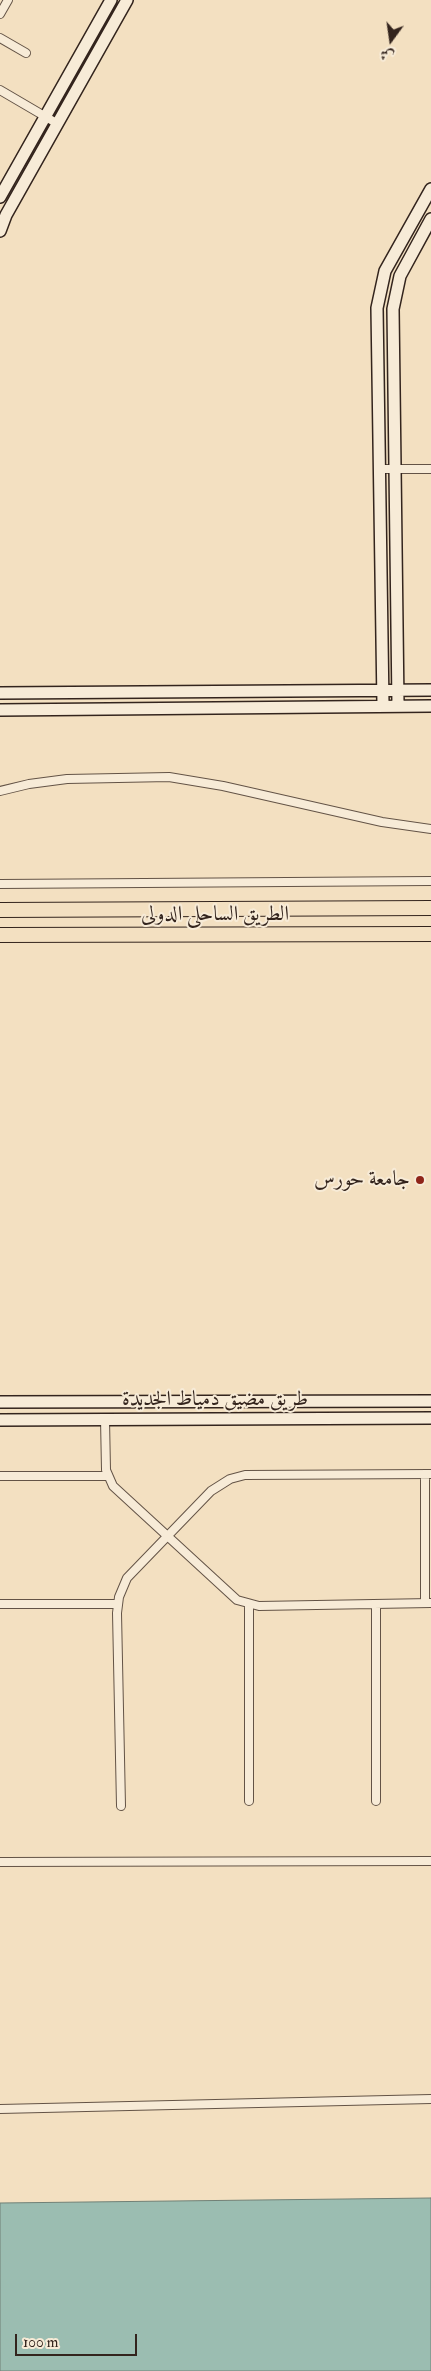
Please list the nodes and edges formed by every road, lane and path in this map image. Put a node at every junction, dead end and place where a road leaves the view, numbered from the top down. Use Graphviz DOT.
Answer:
graph roads {
  1 [pos="8,0"];
  2 [pos="111,0"];
  3 [pos="127,0"];
  4 [pos="0,14"];
  5 [pos="0,38"];
  6 [pos="26,53"];
  7 [pos="0,90"];
  8 [pos="46,117"];
  9 [pos="58,124"];
  10 [pos="431,189"];
  11 [pos="0,197"];
  12 [pos="419,209"];
  13 [pos="431,217"];
  14 [pos="0,231"];
  15 [pos="379,469"];
  16 [pos="394,469"];
  17 [pos="431,469"];
  18 [pos="398,690"];
  19 [pos="431,690"];
  20 [pos="382,691"];
  21 [pos="0,693"];
  22 [pos="383,705"];
  23 [pos="398,705"];
  24 [pos="431,706"];
  25 [pos="0,710"];
  26 [pos="0,791"];
  27 [pos="431,830"];
  28 [pos="431,881"];
  29 [pos="0,884"];
  30 [pos="431,908"];
  31 [pos="0,910"];
  32 [pos="431,934"];
  33 [pos="0,935"];
  34 [pos="431,1401"];
  35 [pos="0,1402"];
  36 [pos="179,1402"];
  37 [pos="431,1418"];
  38 [pos="105,1419"];
  39 [pos="180,1419"];
  40 [pos="0,1420"];
  41 [pos="428,1474"];
  42 [pos="0,1476"];
  43 [pos="108,1476"];
  44 [pos="166,1537"];
  45 [pos="428,1603"];
  46 [pos="0,1604"];
  47 [pos="117,1604"];
  48 [pos="376,1604"];
  49 [pos="248,1605"];
  50 [pos="249,1801"];
  51 [pos="376,1802"];
  52 [pos="121,1806"];
  53 [pos="431,1861"];
  54 [pos="0,1862"];
  55 [pos="431,2099"];
  56 [pos="0,2109"];
  1 -- 4 [label="street"];
  2 -- 8 [label="street"];
  3 -- 9 [label="street"];
  5 -- 6 [label="street"];
  7 -- 8 [label="street"];
  8 -- 9 [label="street"];
  8 -- 11 [label="street"];
  9 -- 14 [label="street"];
  10 -- 12 [label="street"];
  12 -- 13 [label="street"];
  12 -- 15 [label="street"];
  13 -- 16 [label="street"];
  15 -- 16 [label="street"];
  15 -- 20 [label="street"];
  16 -- 17 [label="street"];
  16 -- 18 [label="street"];
  18 -- 19 [label="street"];
  18 -- 20 [label="street"];
  18 -- 23 [label="street"];
  20 -- 21 [label="street"];
  20 -- 22 [label="street"];
  22 -- 23 [label="street"];
  22 -- 25 [label="street"];
  23 -- 24 [label="street"];
  26 -- 27 [label="street"];
  28 -- 29 [label="street"];
  30 -- 31 [label="highway, الطريق الساحلى الدولى"];
  32 -- 33 [label="highway, الطريق الساحلى الدولى"];
  34 -- 36 [label="street, طريق مضيق دمياط الجديدة"];
  35 -- 36 [label="street, طريق مضيق دمياط الجديدة"];
  36 -- 39 [label="street"];
  37 -- 39 [label="street, طريق مضيق دمياط الجديدة"];
  38 -- 39 [label="street, طريق مضيق دمياط الجديدة"];
  38 -- 40 [label="street, طريق مضيق دمياط الجديدة"];
  38 -- 43 [label="street"];
  41 -- 44 [label="street"];
  41 -- 45 [label="street"];
  42 -- 43 [label="street"];
  43 -- 44 [label="street"];
  44 -- 47 [label="street"];
  44 -- 49 [label="street"];
  45 -- 48 [label="street"];
  46 -- 47 [label="street"];
  47 -- 52 [label="street"];
  48 -- 49 [label="street"];
  48 -- 51 [label="street"];
  49 -- 50 [label="street"];
  53 -- 54 [label="street"];
  55 -- 56 [label="street"];
}
